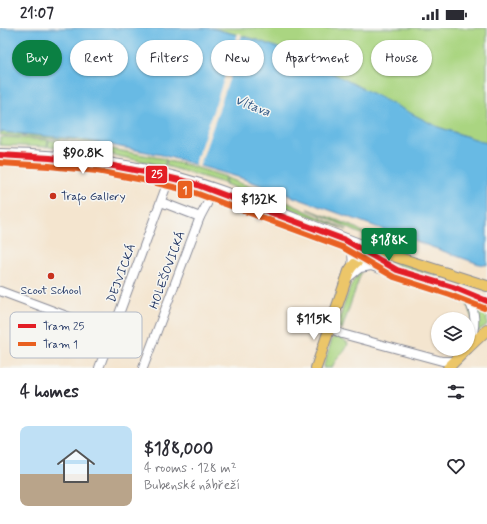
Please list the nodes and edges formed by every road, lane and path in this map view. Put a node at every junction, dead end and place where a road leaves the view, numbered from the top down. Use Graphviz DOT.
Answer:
graph roads {
  1 [pos="0,153"];
  2 [pos="0,158"];
  3 [pos="166,187"];
  4 [pos="161,202"];
  5 [pos="207,204"];
  6 [pos="200,217"];
  7 [pos="378,253"];
  8 [pos="352,266"];
  9 [pos="346,281"];
  10 [pos="487,288"];
  11 [pos="0,291"];
  12 [pos="56,312"];
  13 [pos="120,312"];
  14 [pos="473,312"];
  15 [pos="332,322"];
  16 [pos="487,330"];
  17 [pos="475,341"];
  18 [pos="460,356"];
  19 [pos="103,358"];
  20 [pos="452,364"];
  21 [pos="100,368"];
  22 [pos="143,368"];
  23 [pos="316,368"];
  1 -- 7 [label="street"];
  2 -- 8 [label="street"];
  3 -- 4 [label="street, DEJVICKÁ"];
  4 -- 6 [label="street"];
  4 -- 13 [label="street, DEJVICKÁ"];
  5 -- 6 [label="street, HOLEŠOVICKÁ"];
  6 -- 22 [label="street, HOLEŠOVICKÁ"];
  7 -- 8 [label="main road"];
  7 -- 10 [label="main road"];
  8 -- 9 [label="main road"];
  9 -- 14 [label="street"];
  9 -- 15 [label="main road"];
  11 -- 12 [label="street"];
  15 -- 20 [label="street"];
  15 -- 23 [label="main road"];
  16 -- 17 [label="main road"];
  18 -- 20 [label="main road"];
  19 -- 21 [label="street, DEJVICKÁ"];
}
